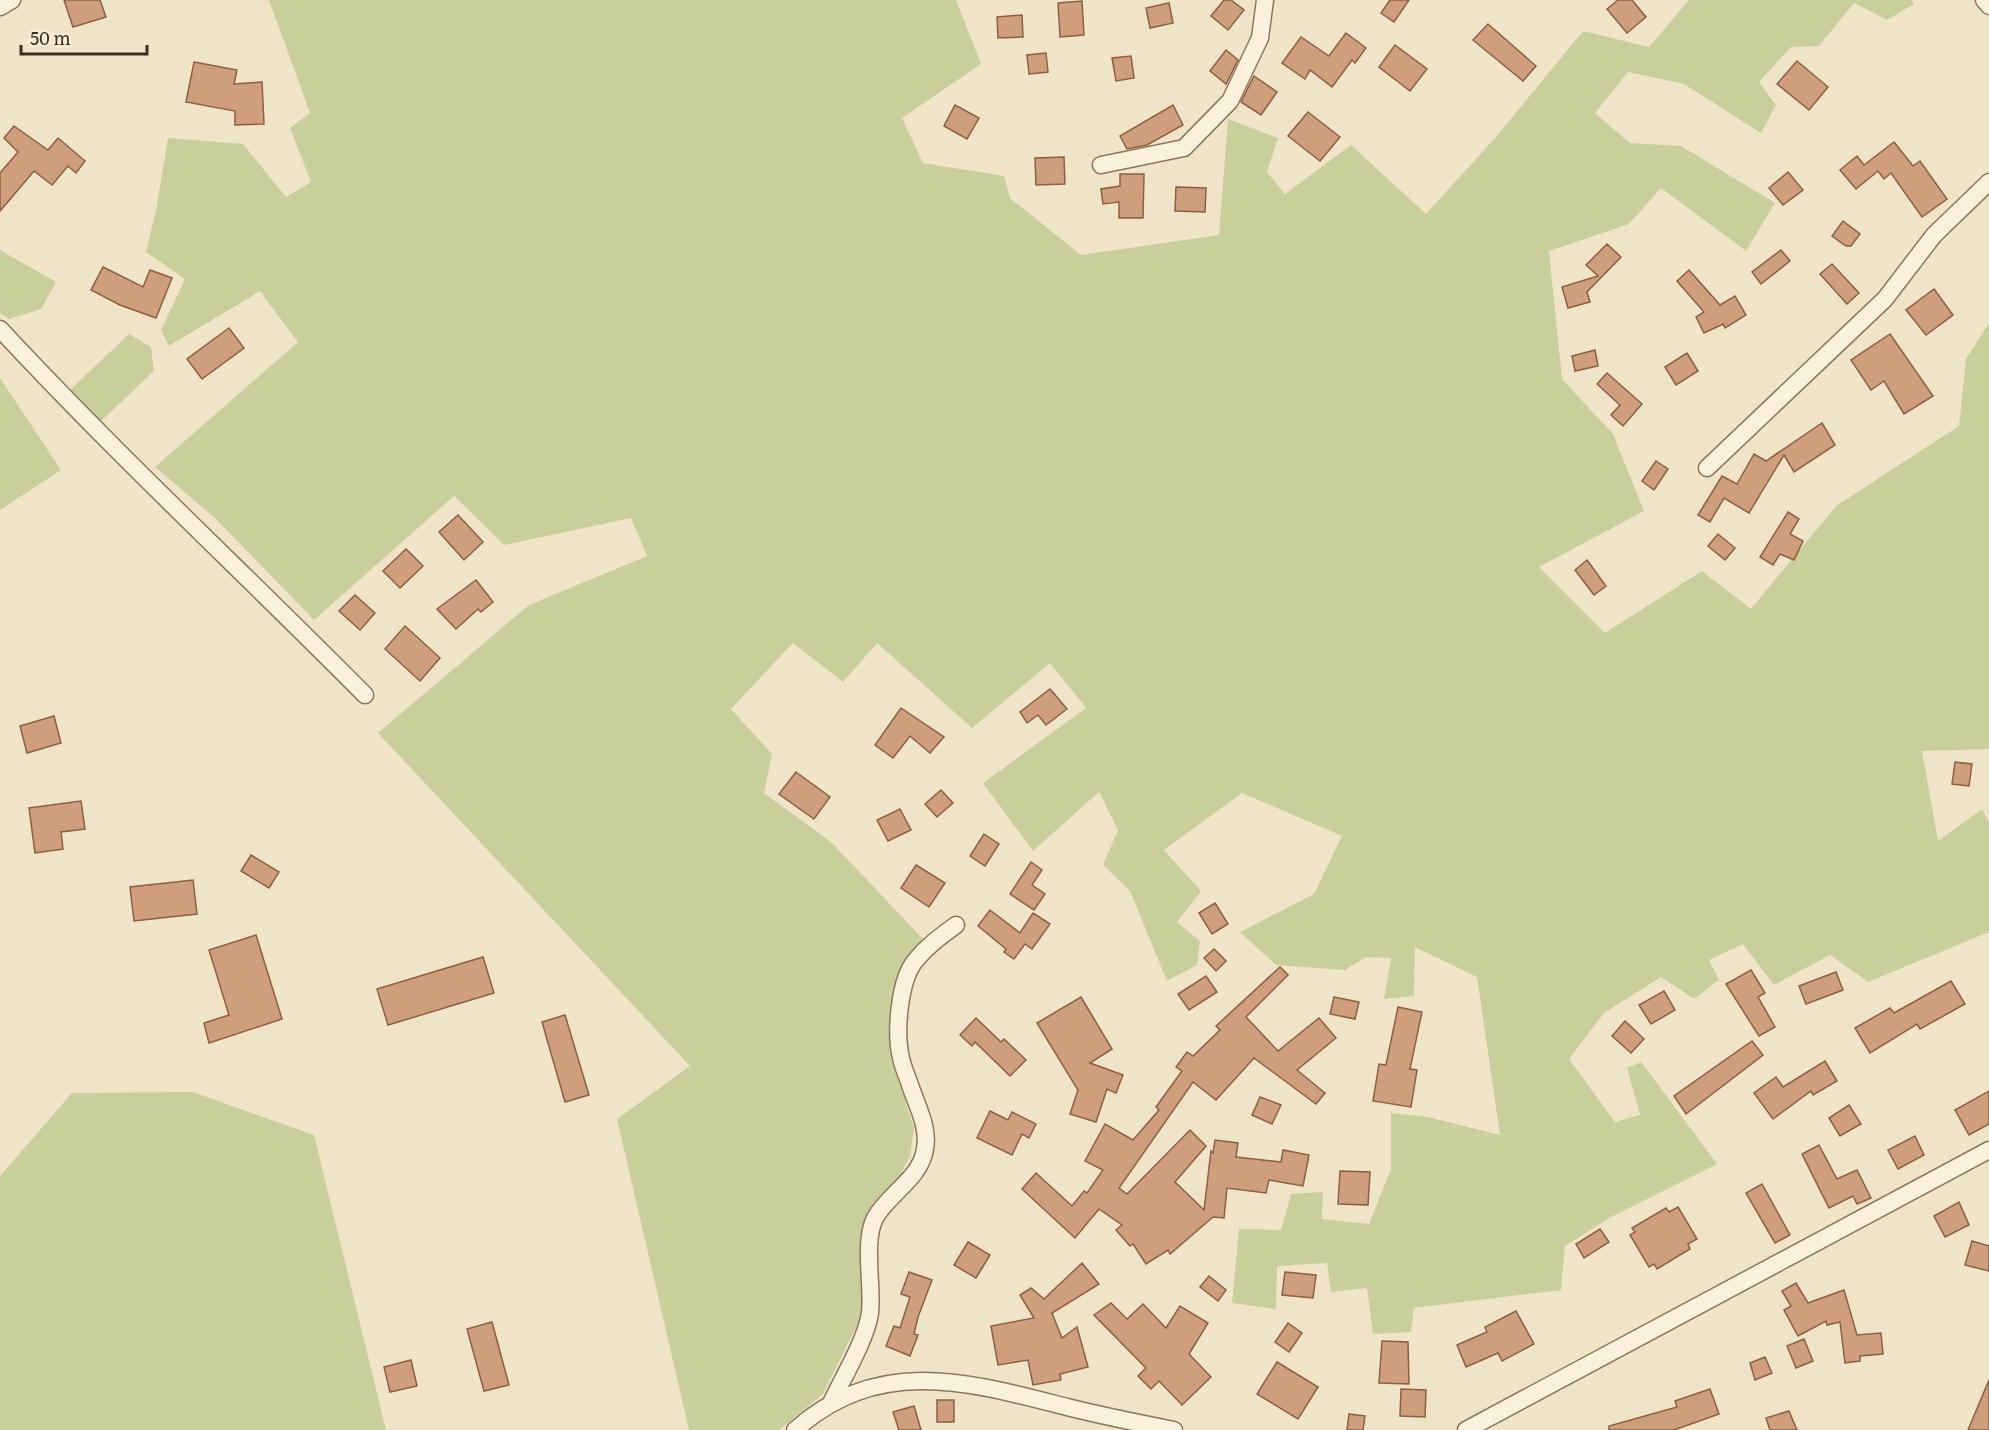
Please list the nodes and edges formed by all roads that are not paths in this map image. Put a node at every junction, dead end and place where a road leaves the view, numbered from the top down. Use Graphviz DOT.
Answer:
graph roads {
  1 [pos="12,0"];
  2 [pos="1265,0"];
  3 [pos="1984,0"];
  4 [pos="1989,6"];
  5 [pos="0,7"];
  6 [pos="1101,165"];
  7 [pos="1989,182"];
  8 [pos="0,329"];
  9 [pos="1707,468"];
  10 [pos="365,694"];
  11 [pos="956,925"];
  12 [pos="1989,1150"];
  13 [pos="832,1401"];
  14 [pos="795,1430"];
  15 [pos="1174,1430"];
  16 [pos="1466,1430"];
  1 -- 5 [label="street"];
  2 -- 6 [label="street"];
  3 -- 4 [label="street"];
  7 -- 9 [label="street"];
  8 -- 10 [label="street"];
  11 -- 13 [label="street"];
  12 -- 16 [label="street"];
  13 -- 14 [label="street"];
  13 -- 15 [label="street"];
}
